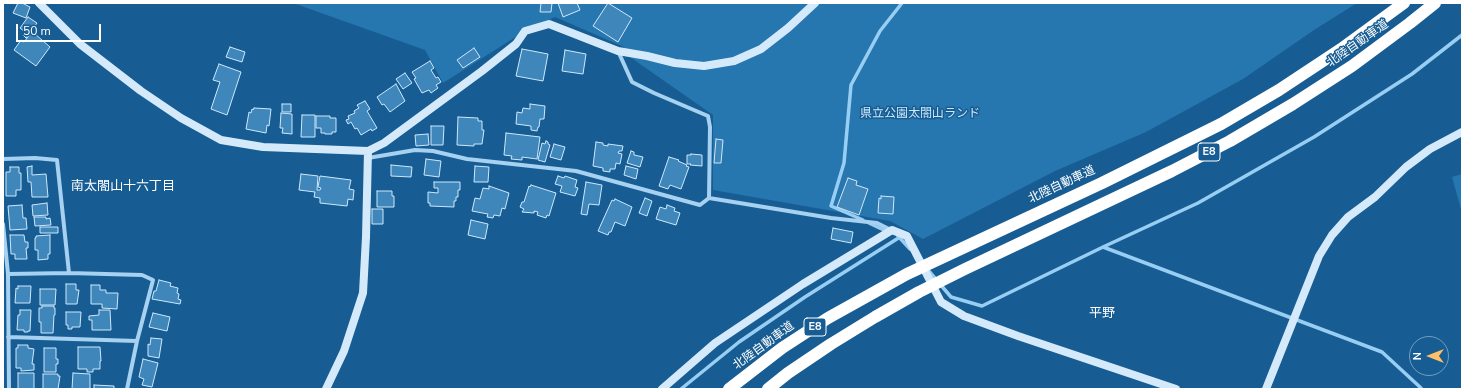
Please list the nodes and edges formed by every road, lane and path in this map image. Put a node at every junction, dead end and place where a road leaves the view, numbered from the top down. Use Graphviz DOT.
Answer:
graph roads {
  1 [pos="39,3"];
  2 [pos="815,3"];
  3 [pos="1404,3"];
  4 [pos="1435,3"];
  5 [pos="618,51"];
  6 [pos="1462,132"];
  7 [pos="368,155"];
  8 [pos="3,159"];
  9 [pos="709,198"];
  10 [pos="3,224"];
  11 [pos="892,230"];
  12 [pos="69,273"];
  13 [pos="8,274"];
  14 [pos="8,337"];
  15 [pos="137,341"];
  16 [pos="9,389"];
  17 [pos="127,389"];
  18 [pos="326,389"];
  19 [pos="662,389"];
  20 [pos="729,389"];
  21 [pos="768,389"];
  22 [pos="1176,389"];
  23 [pos="1266,389"];
  1 -- 7 [label="street"];
  2 -- 5 [label="street"];
  3 -- 20 [label="highway, 北陸自動車道 / E8"];
  4 -- 21 [label="highway, 北陸自動車道 / E8"];
  5 -- 7 [label="street"];
  5 -- 9 [label="street"];
  6 -- 23 [label="street"];
  7 -- 9 [label="street"];
  7 -- 18 [label="street"];
  8 -- 12 [label="street"];
  9 -- 11 [label="street"];
  10 -- 13 [label="street"];
  11 -- 19 [label="street"];
  11 -- 22 [label="street"];
  12 -- 13 [label="street"];
  12 -- 15 [label="street"];
  13 -- 14 [label="street"];
  14 -- 15 [label="street"];
  14 -- 16 [label="street"];
  15 -- 17 [label="street"];
}
